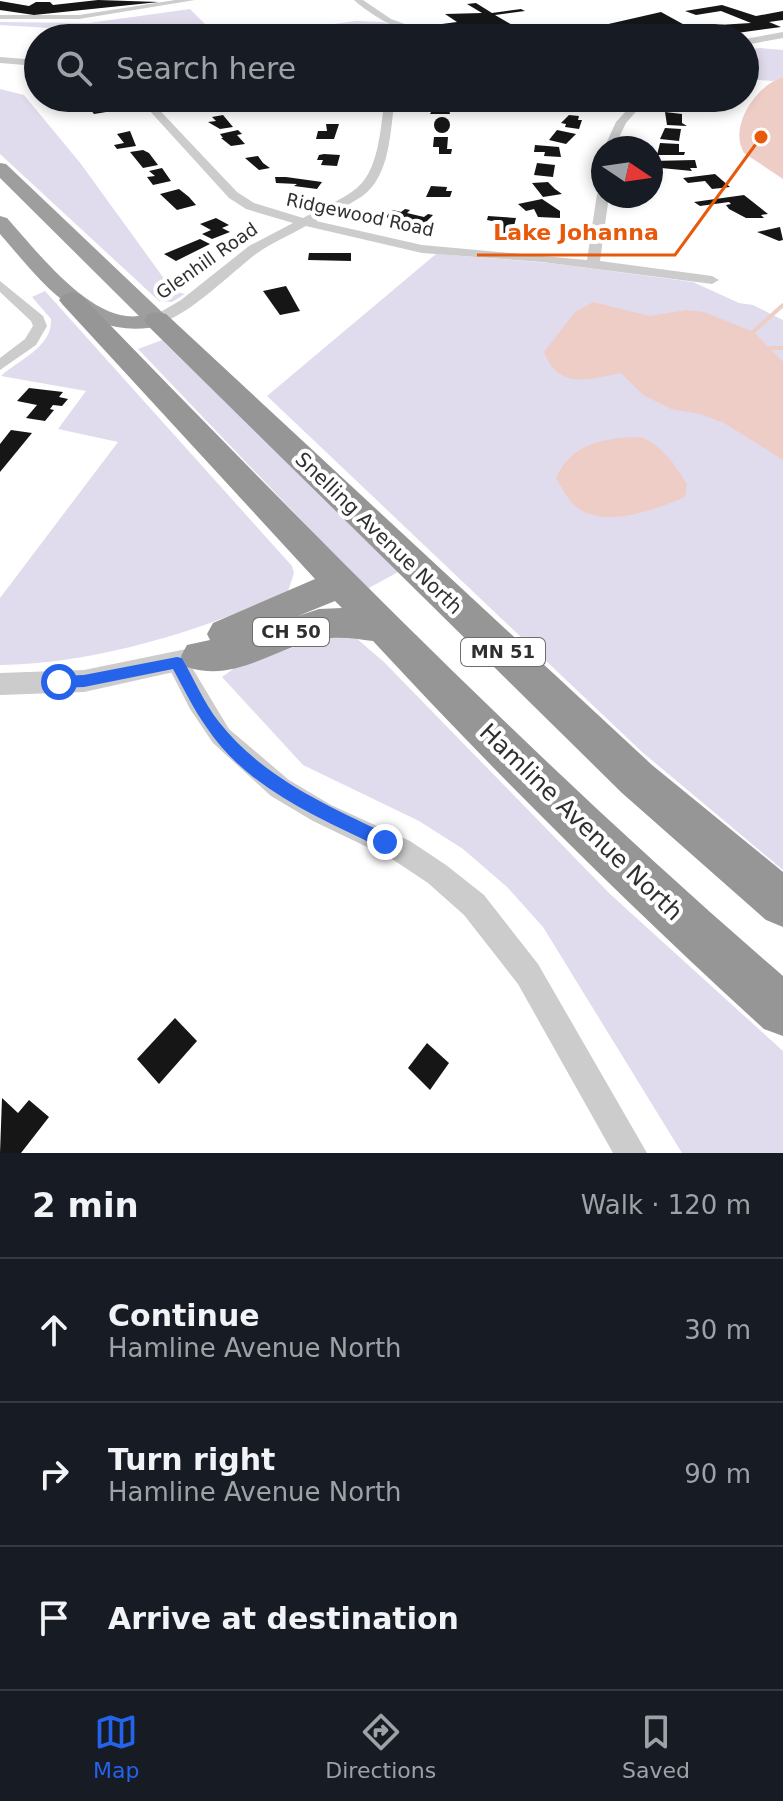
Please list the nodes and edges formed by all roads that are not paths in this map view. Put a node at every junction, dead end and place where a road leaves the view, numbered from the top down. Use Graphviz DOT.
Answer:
graph roads {
  1 [pos="191,0"];
  2 [pos="358,0"];
  3 [pos="0,17"];
  4 [pos="397,24"];
  5 [pos="783,35"];
  6 [pos="759,39"];
  7 [pos="0,60"];
  8 [pos="24,62"];
  9 [pos="156,112"];
  10 [pos="388,112"];
  11 [pos="630,112"];
  12 [pos="615,136"];
  13 [pos="0,168"];
  14 [pos="601,208"];
  15 [pos="0,222"];
  16 [pos="302,223"];
  17 [pos="593,264"];
  18 [pos="712,280"];
  19 [pos="0,285"];
  20 [pos="72,300"];
  21 [pos="157,320"];
  22 [pos="0,365"];
  23 [pos="342,584"];
  24 [pos="384,628"];
  25 [pos="189,659"];
  26 [pos="0,684"];
  27 [pos="778,897"];
  28 [pos="783,1010"];
  29 [pos="631,1153"];
  1 -- 3 [label="street"];
  2 -- 4 [label="street"];
  5 -- 6 [label="street"];
  7 -- 8 [label="street"];
  9 -- 16 [label="street, Ridgewood Road"];
  10 -- 16 [label="street, Glenhill Road"];
  11 -- 12 [label="street"];
  13 -- 21 [label="highway, Snelling Avenue North / MN 51"];
  14 -- 17 [label="street"];
  15 -- 20 [label="highway, MN 51"];
  16 -- 17 [label="street, Ridgewood Road"];
  16 -- 21 [label="street, Glenhill Road"];
  17 -- 18 [label="street, Ridgewood Road"];
  19 -- 22 [label="street"];
  20 -- 21 [label="highway"];
  20 -- 23 [label="highway, MN 51"];
  21 -- 27 [label="highway, Snelling Avenue North / MN 51"];
  23 -- 24 [label="highway, MN 51"];
  23 -- 25 [label="highway, CH 50"];
  24 -- 25 [label="highway, CH 50"];
  24 -- 28 [label="highway, Hamline Avenue North / MN 51"];
  25 -- 26 [label="street, CH 50"];
  25 -- 29 [label="street"];
}
